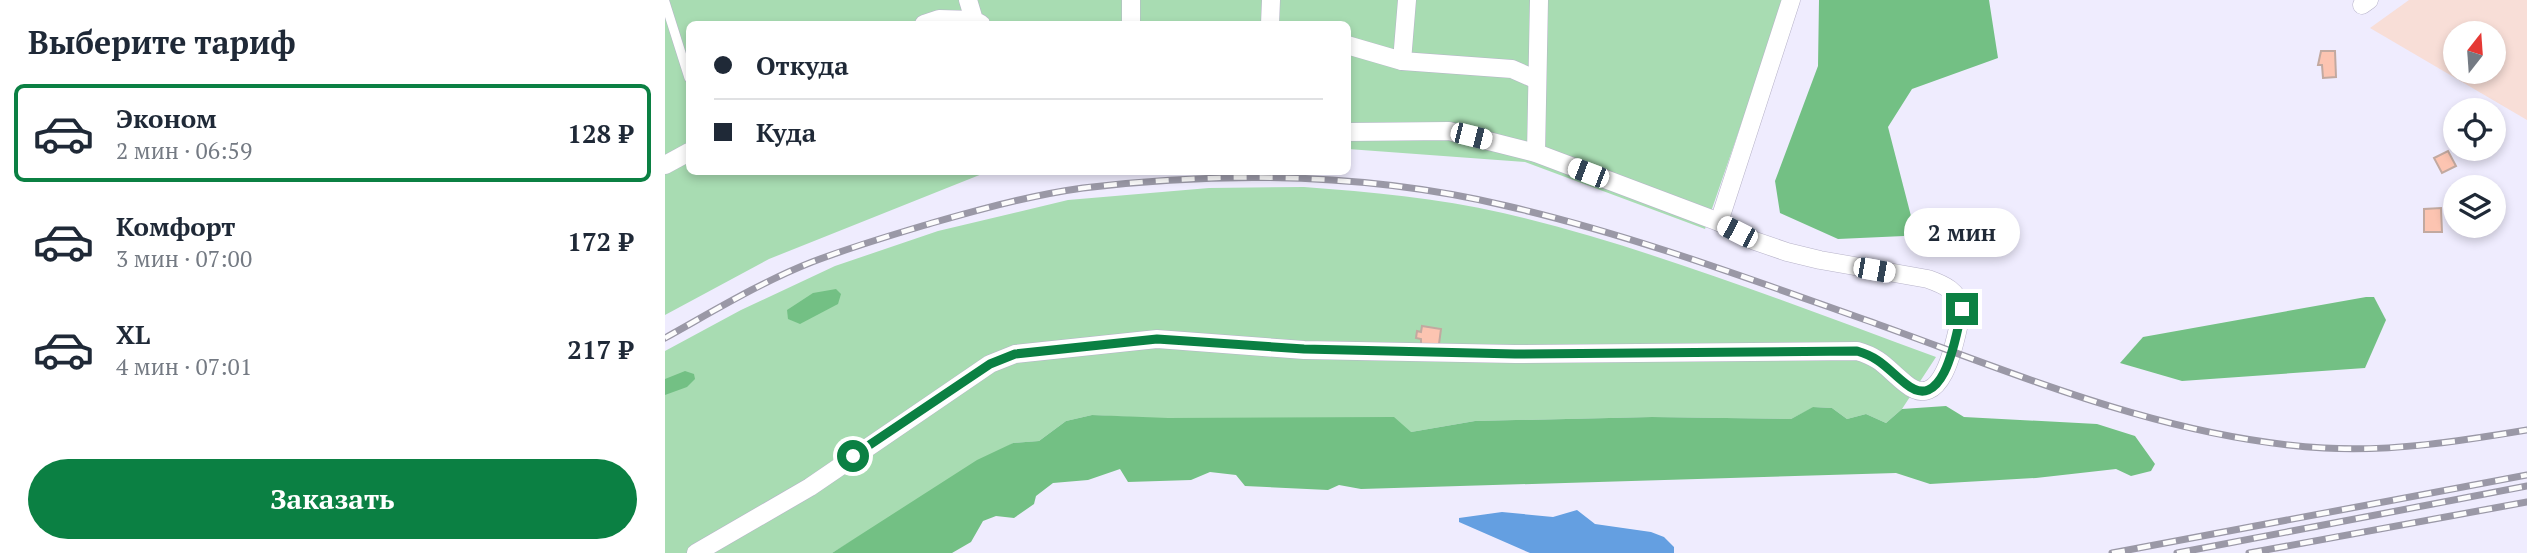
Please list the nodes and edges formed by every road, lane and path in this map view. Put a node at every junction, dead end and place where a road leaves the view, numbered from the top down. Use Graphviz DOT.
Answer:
graph roads {
  1 [pos="968,0"];
  2 [pos="1131,0"];
  3 [pos="1271,0"];
  4 [pos="1407,0"];
  5 [pos="1539,0"];
  6 [pos="1791,0"];
  7 [pos="665,2"];
  8 [pos="933,21"];
  9 [pos="965,21"];
  10 [pos="978,21"];
  11 [pos="1131,21"];
  12 [pos="1270,21"];
  13 [pos="1351,46"];
  14 [pos="1402,61"];
  15 [pos="686,68"];
  16 [pos="1537,80"];
  17 [pos="1351,132"];
  18 [pos="1536,153"];
  19 [pos="686,154"];
  20 [pos="665,165"];
  21 [pos="1719,222"];
  22 [pos="696,553"];
  1 -- 10 [label="street"];
  2 -- 11 [label="street"];
  3 -- 12 [label="street"];
  4 -- 14 [label="street"];
  5 -- 16 [label="street"];
  6 -- 21 [label="street"];
  7 -- 15 [label="lane"];
  8 -- 9 [label="street"];
  13 -- 14 [label="street"];
  14 -- 16 [label="street"];
  16 -- 18 [label="street"];
  17 -- 18 [label="street"];
  18 -- 21 [label="street"];
  19 -- 20 [label="street"];
  21 -- 22 [label="street"];
}
